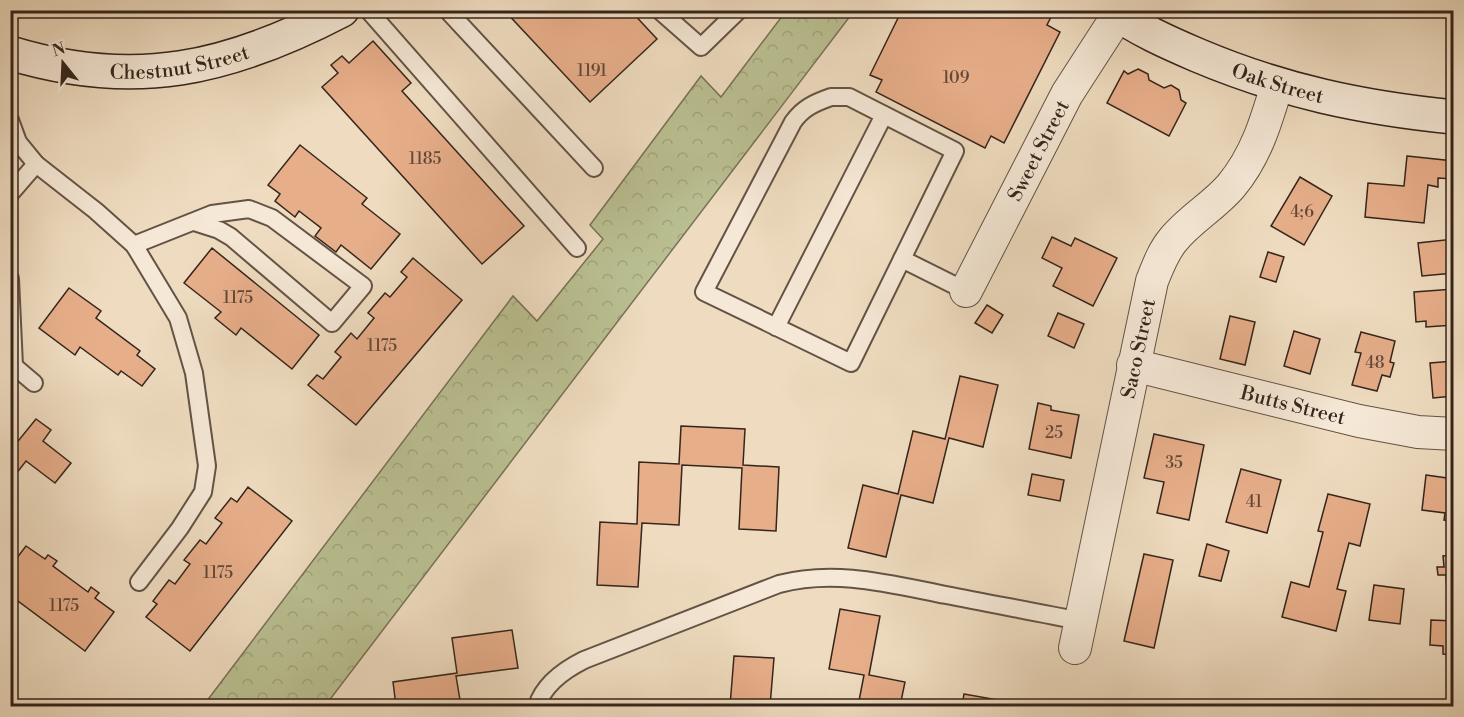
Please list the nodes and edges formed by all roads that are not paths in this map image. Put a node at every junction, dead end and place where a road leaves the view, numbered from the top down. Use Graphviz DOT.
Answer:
graph roads {
  1 [pos="342,10"];
  2 [pos="368,10"];
  3 [pos="447,10"];
  4 [pos="659,10"];
  5 [pos="739,10"];
  6 [pos="1115,13"];
  7 [pos="10,53"];
  8 [pos="1277,85"];
  9 [pos="884,115"];
  10 [pos="1454,117"];
  11 [pos="10,120"];
  12 [pos="36,164"];
  13 [pos="594,168"];
  14 [pos="10,195"];
  15 [pos="194,222"];
  16 [pos="134,245"];
  17 [pos="577,248"];
  18 [pos="902,259"];
  19 [pos="10,279"];
  20 [pos="966,291"];
  21 [pos="776,327"];
  22 [pos="1133,365"];
  23 [pos="34,383"];
  24 [pos="1454,434"];
  25 [pos="139,582"];
  26 [pos="1078,635"];
  27 [pos="537,706"];
  1 -- 7 [label="street, Chestnut Street"];
  2 -- 17 [label="lane"];
  3 -- 13 [label="lane"];
  4 -- 5 [label="lane"];
  6 -- 8 [label="street, Oak Street"];
  6 -- 20 [label="street, Sweet Street"];
  8 -- 10 [label="street, Oak Street"];
  8 -- 22 [label="street, Saco Street"];
  9 -- 18 [label="lane"];
  9 -- 21 [label="lane"];
  9 -- 21 [label="lane"];
  11 -- 12 [label="lane"];
  12 -- 14 [label="lane"];
  12 -- 16 [label="lane"];
  15 -- 15 [label="lane"];
  15 -- 16 [label="lane"];
  16 -- 25 [label="lane"];
  18 -- 20 [label="lane"];
  18 -- 21 [label="lane"];
  19 -- 23 [label="lane"];
  22 -- 24 [label="street, Butts Street"];
  22 -- 26 [label="street, Saco Street"];
  26 -- 27 [label="lane"];
}
